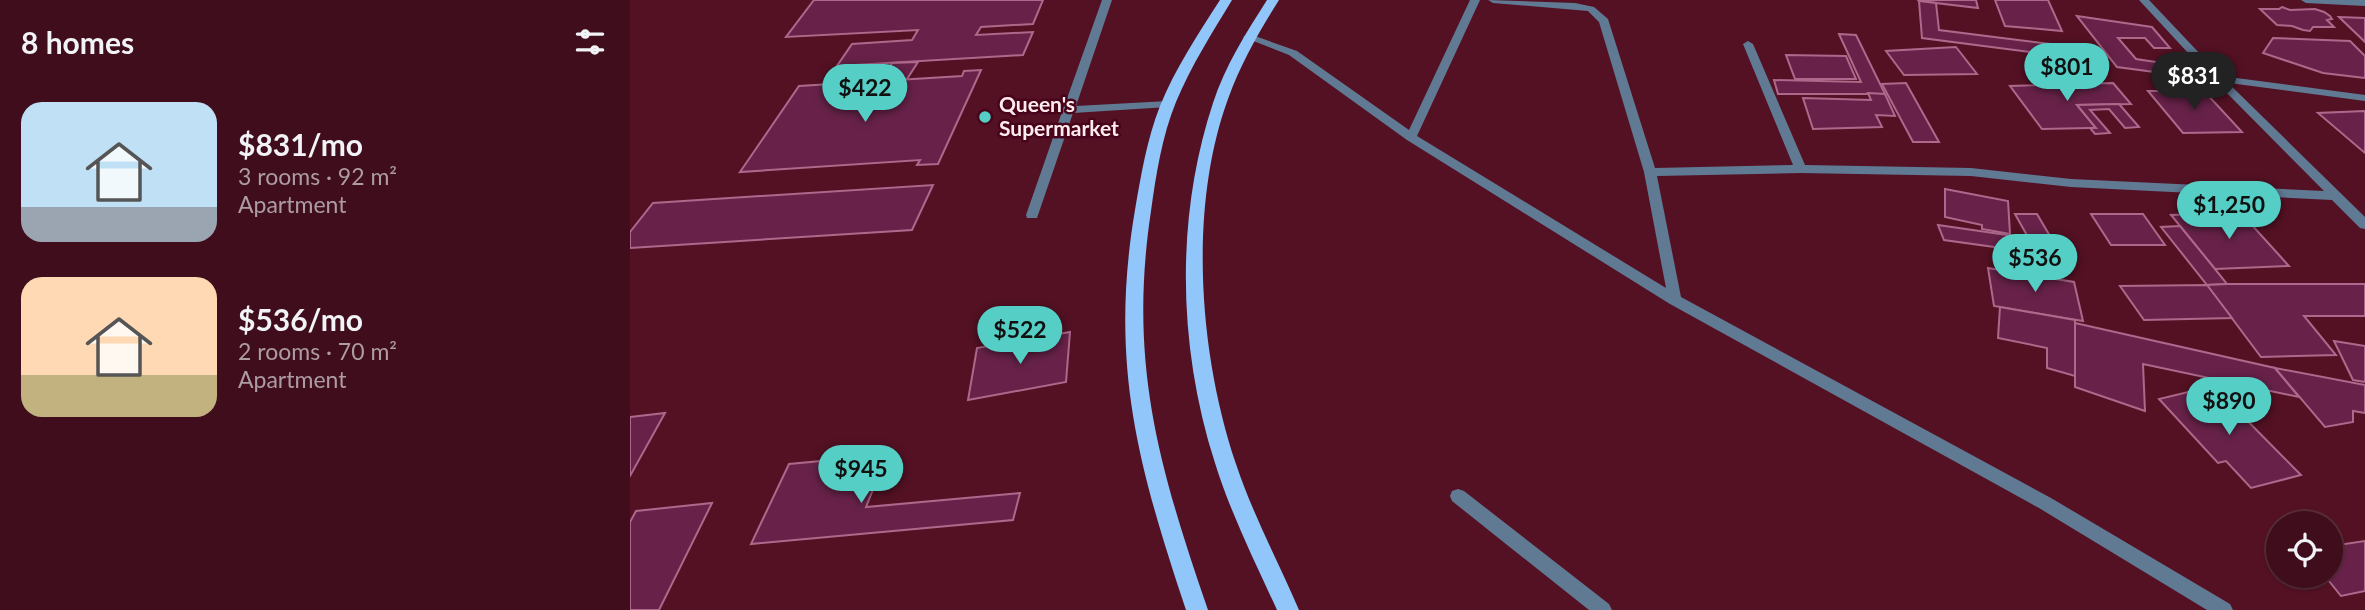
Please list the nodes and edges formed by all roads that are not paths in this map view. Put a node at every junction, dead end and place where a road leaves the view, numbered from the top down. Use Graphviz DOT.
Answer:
graph roads {
  1 [pos="1107,0"];
  2 [pos="1226,0"];
  3 [pos="1273,0"];
  4 [pos="1475,0"];
  5 [pos="1493,0"];
  6 [pos="2144,0"];
  7 [pos="2306,0"];
  8 [pos="2365,3"];
  9 [pos="1248,37"];
  10 [pos="1748,44"];
  11 [pos="2218,79"];
  12 [pos="2365,98"];
  13 [pos="1168,104"];
  14 [pos="1066,110"];
  15 [pos="1411,137"];
  16 [pos="1801,169"];
  17 [pos="1650,172"];
  18 [pos="2337,196"];
  19 [pos="1032,215"];
  20 [pos="2365,225"];
  21 [pos="1675,300"];
  22 [pos="1458,496"];
  23 [pos="1198,610"];
  24 [pos="1288,610"];
  25 [pos="1603,610"];
  26 [pos="2224,610"];
  1 -- 14 [label="street"];
  2 -- 13 [label="main road"];
  3 -- 9 [label="main road"];
  4 -- 15 [label="street"];
  5 -- 17 [label="street"];
  6 -- 11 [label="street"];
  7 -- 8 [label="street"];
  9 -- 15 [label="street"];
  9 -- 24 [label="main road"];
  10 -- 16 [label="street"];
  11 -- 12 [label="street"];
  11 -- 18 [label="street"];
  13 -- 14 [label="street"];
  13 -- 23 [label="main road"];
  14 -- 19 [label="street"];
  15 -- 21 [label="street"];
  16 -- 17 [label="street"];
  16 -- 18 [label="street"];
  17 -- 21 [label="street"];
  18 -- 20 [label="street"];
  21 -- 26 [label="street"];
  22 -- 25 [label="street"];
}
